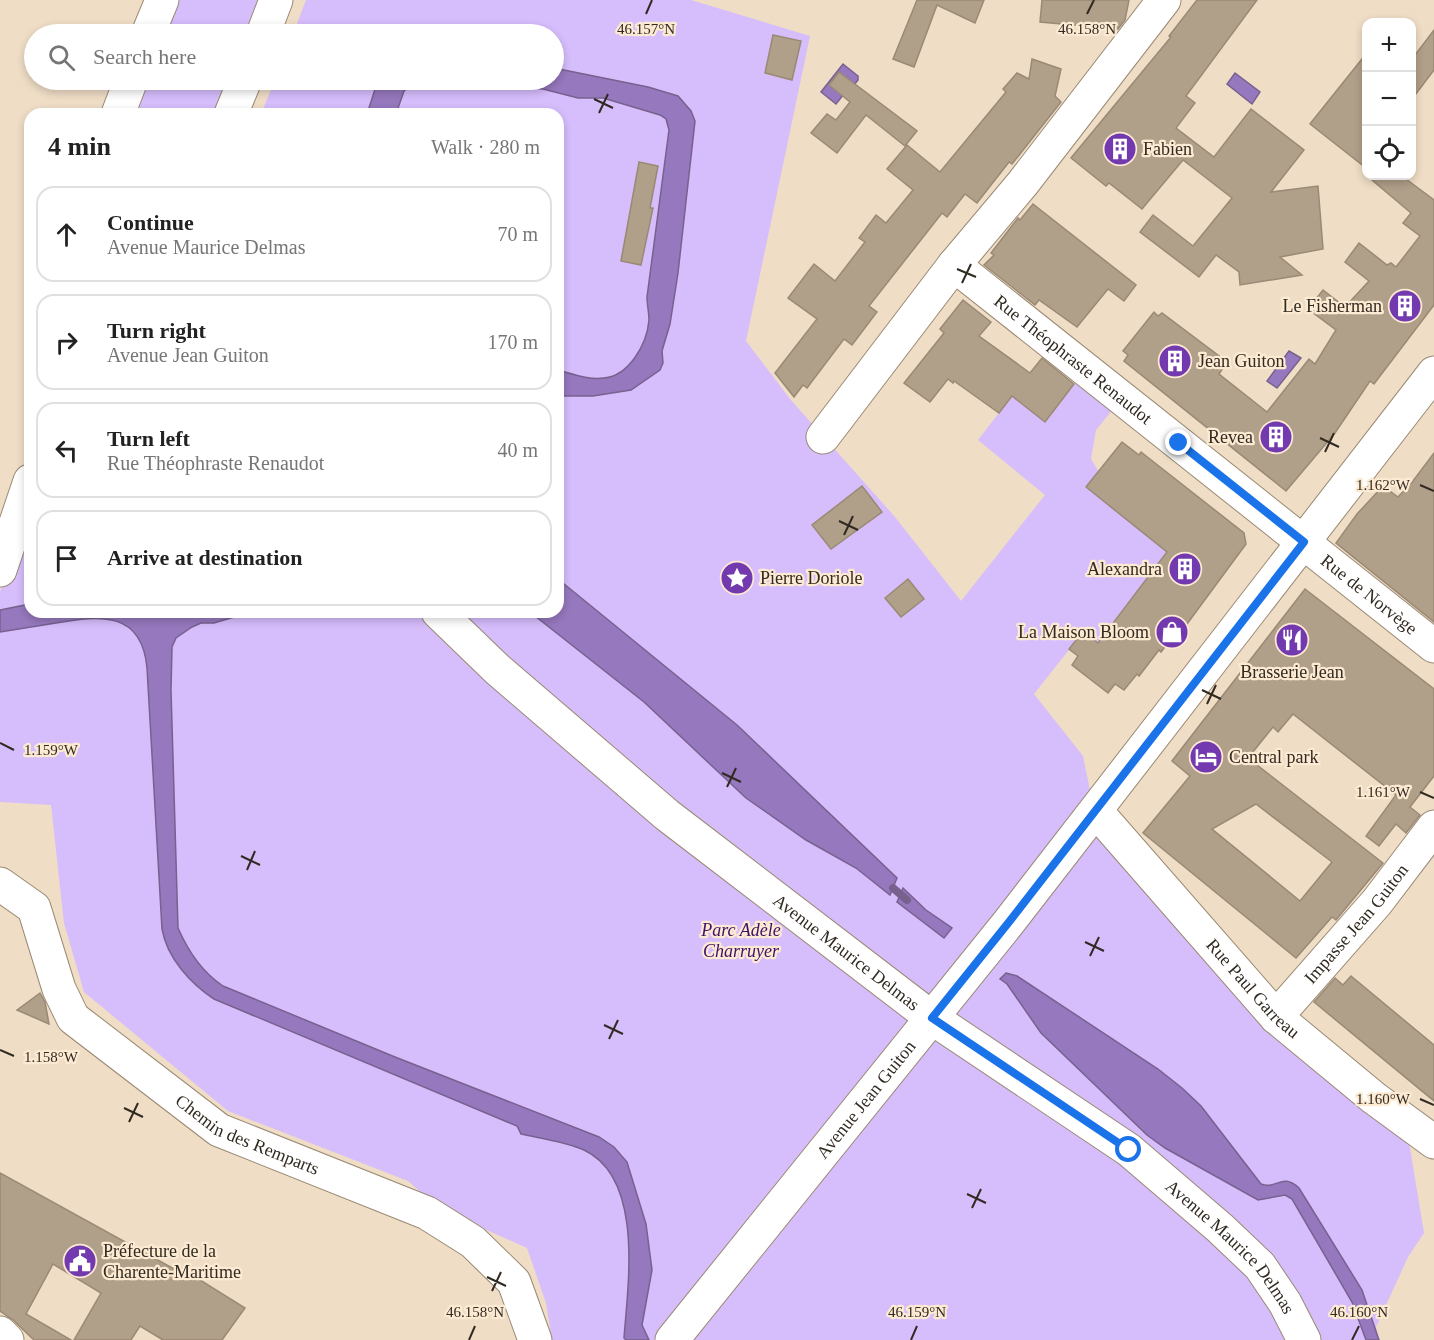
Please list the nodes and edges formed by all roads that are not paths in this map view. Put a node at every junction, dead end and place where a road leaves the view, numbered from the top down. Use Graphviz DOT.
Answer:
graph roads {
  1 [pos="162,0"];
  2 [pos="276,0"];
  3 [pos="1164,0"];
  4 [pos="152,24"];
  5 [pos="266,24"];
  6 [pos="127,90"];
  7 [pos="241,90"];
  8 [pos="120,108"];
  9 [pos="233,108"];
  10 [pos="954,266"];
  11 [pos="1434,373"];
  12 [pos="823,437"];
  13 [pos="24,499"];
  14 [pos="1304,542"];
  15 [pos="0,570"];
  16 [pos="444,618"];
  17 [pos="1434,646"];
  18 [pos="1095,811"];
  19 [pos="1434,827"];
  20 [pos="0,884"];
  21 [pos="1276,1017"];
  22 [pos="932,1018"];
  23 [pos="1434,1142"];
  24 [pos="0,1333"];
  25 [pos="678,1333"];
  26 [pos="7,1340"];
  27 [pos="535,1340"];
  28 [pos="1304,1340"];
  1 -- 4 [label="street"];
  2 -- 5 [label="street"];
  3 -- 10 [label="street"];
  6 -- 8 [label="street"];
  7 -- 9 [label="street"];
  10 -- 12 [label="street"];
  10 -- 14 [label="street, Rue Théophraste Renaudot"];
  11 -- 14 [label="street, Avenue Jean Guiton"];
  13 -- 15 [label="street"];
  14 -- 17 [label="street, Rue de Norvège"];
  14 -- 18 [label="street, Avenue Jean Guiton"];
  16 -- 22 [label="street, Avenue Maurice Delmas"];
  18 -- 21 [label="street, Rue Paul Garreau"];
  18 -- 22 [label="street, Avenue Jean Guiton"];
  19 -- 21 [label="street, Impasse Jean Guiton"];
  20 -- 27 [label="street, Chemin des Remparts"];
  21 -- 23 [label="street, Rue Paul Garreau"];
  22 -- 25 [label="street, Avenue Jean Guiton"];
  22 -- 28 [label="street, Avenue Maurice Delmas"];
  24 -- 26 [label="street"];
}
